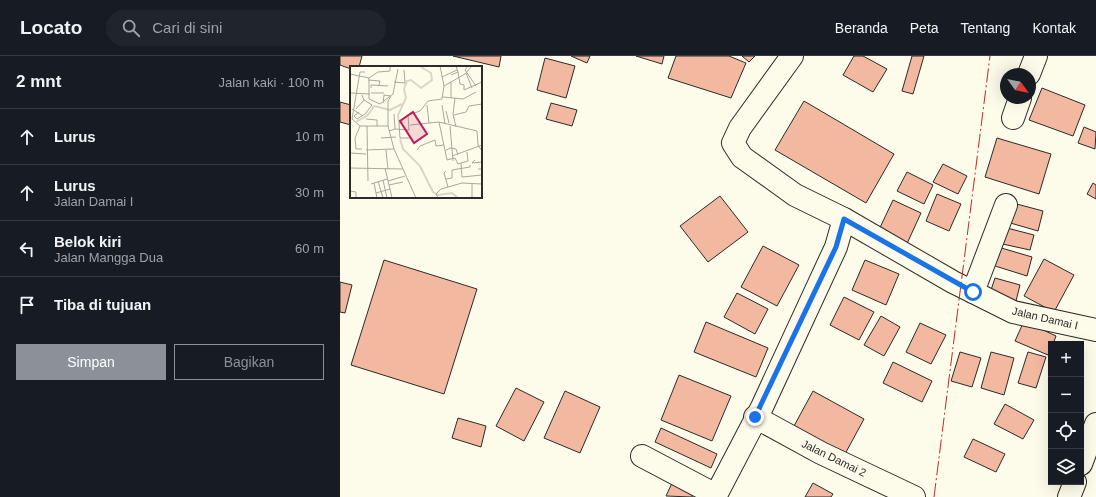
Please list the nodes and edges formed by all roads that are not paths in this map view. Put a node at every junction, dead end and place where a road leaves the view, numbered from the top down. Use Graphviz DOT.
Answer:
graph roads {
  1 [pos="792,56"];
  2 [pos="1036,56"];
  3 [pos="1031,68"];
  4 [pos="1006,205"];
  5 [pos="844,219"];
  6 [pos="973,292"];
  7 [pos="1096,328"];
  8 [pos="755,417"];
  9 [pos="1096,424"];
  10 [pos="642,456"];
  11 [pos="1084,456"];
  12 [pos="1073,485"];
  13 [pos="716,496"];
  14 [pos="914,497"];
  15 [pos="1069,497"];
  1 -- 5 [label="street"];
  2 -- 3 [label="street"];
  4 -- 6 [label="street"];
  5 -- 6 [label="street, Jalan Damai I"];
  5 -- 8 [label="street"];
  6 -- 7 [label="street, Jalan Damai I"];
  8 -- 13 [label="street"];
  8 -- 14 [label="street, Jalan Damai 2"];
  9 -- 11 [label="street"];
  10 -- 13 [label="street"];
  12 -- 15 [label="street"];
}
